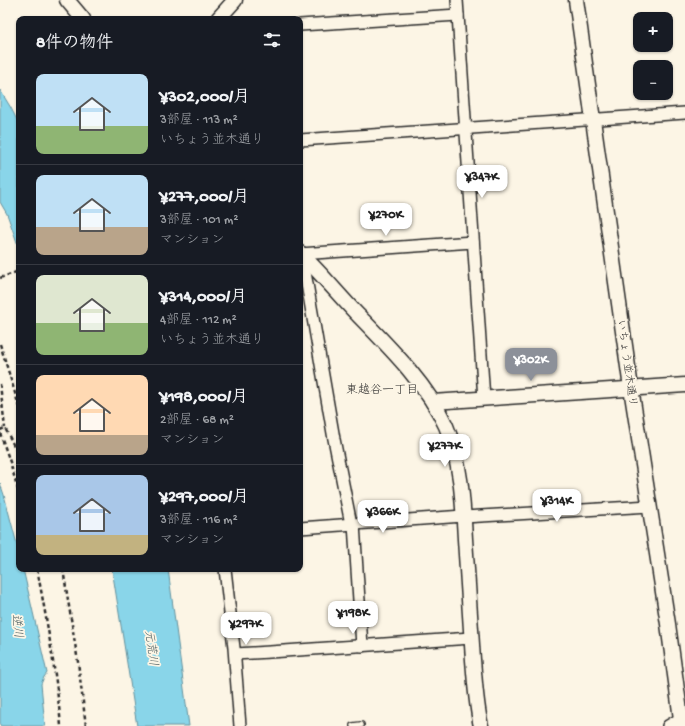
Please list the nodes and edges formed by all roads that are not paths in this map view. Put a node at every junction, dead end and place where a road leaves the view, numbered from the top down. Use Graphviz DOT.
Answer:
graph roads {
  1 [pos="67,0"];
  2 [pos="235,0"];
  3 [pos="457,0"];
  4 [pos="576,0"];
  5 [pos="458,15"];
  6 [pos="80,16"];
  7 [pos="221,16"];
  8 [pos="303,25"];
  9 [pos="685,113"];
  10 [pos="593,119"];
  11 [pos="466,128"];
  12 [pos="303,140"];
  13 [pos="473,242"];
  14 [pos="303,254"];
  15 [pos="303,256"];
  16 [pos="303,265"];
  17 [pos="685,385"];
  18 [pos="631,388"];
  19 [pos="484,399"];
  20 [pos="432,402"];
  21 [pos="650,506"];
  22 [pos="464,517"];
  23 [pos="352,524"];
  24 [pos="303,528"];
  25 [pos="225,572"];
  26 [pos="471,638"];
  27 [pos="362,646"];
  28 [pos="235,654"];
  29 [pos="682,720"];
  30 [pos="361,725"];
  31 [pos="240,726"];
  32 [pos="353,726"];
  33 [pos="481,726"];
  34 [pos="668,726"];
  1 -- 6 [label="street"];
  2 -- 7 [label="street"];
  3 -- 5 [label="street"];
  4 -- 10 [label="street, いちょう並木通り"];
  5 -- 8 [label="street"];
  5 -- 11 [label="street"];
  9 -- 10 [label="street"];
  10 -- 11 [label="street"];
  10 -- 18 [label="street, いちょう並木通り"];
  11 -- 12 [label="street"];
  11 -- 13 [label="street"];
  13 -- 14 [label="street"];
  13 -- 19 [label="street"];
  15 -- 20 [label="street"];
  16 -- 23 [label="street"];
  17 -- 18 [label="street"];
  18 -- 19 [label="street"];
  18 -- 21 [label="street, いちょう並木通り"];
  19 -- 20 [label="street"];
  20 -- 22 [label="street"];
  21 -- 22 [label="street"];
  21 -- 29 [label="street, いちょう並木通り"];
  22 -- 23 [label="street"];
  22 -- 26 [label="street"];
  23 -- 24 [label="street"];
  23 -- 27 [label="street"];
  25 -- 28 [label="street"];
  26 -- 27 [label="street"];
  26 -- 33 [label="street"];
  27 -- 28 [label="street"];
  28 -- 31 [label="street"];
  29 -- 34 [label="street"];
  30 -- 32 [label="lane"];
}
